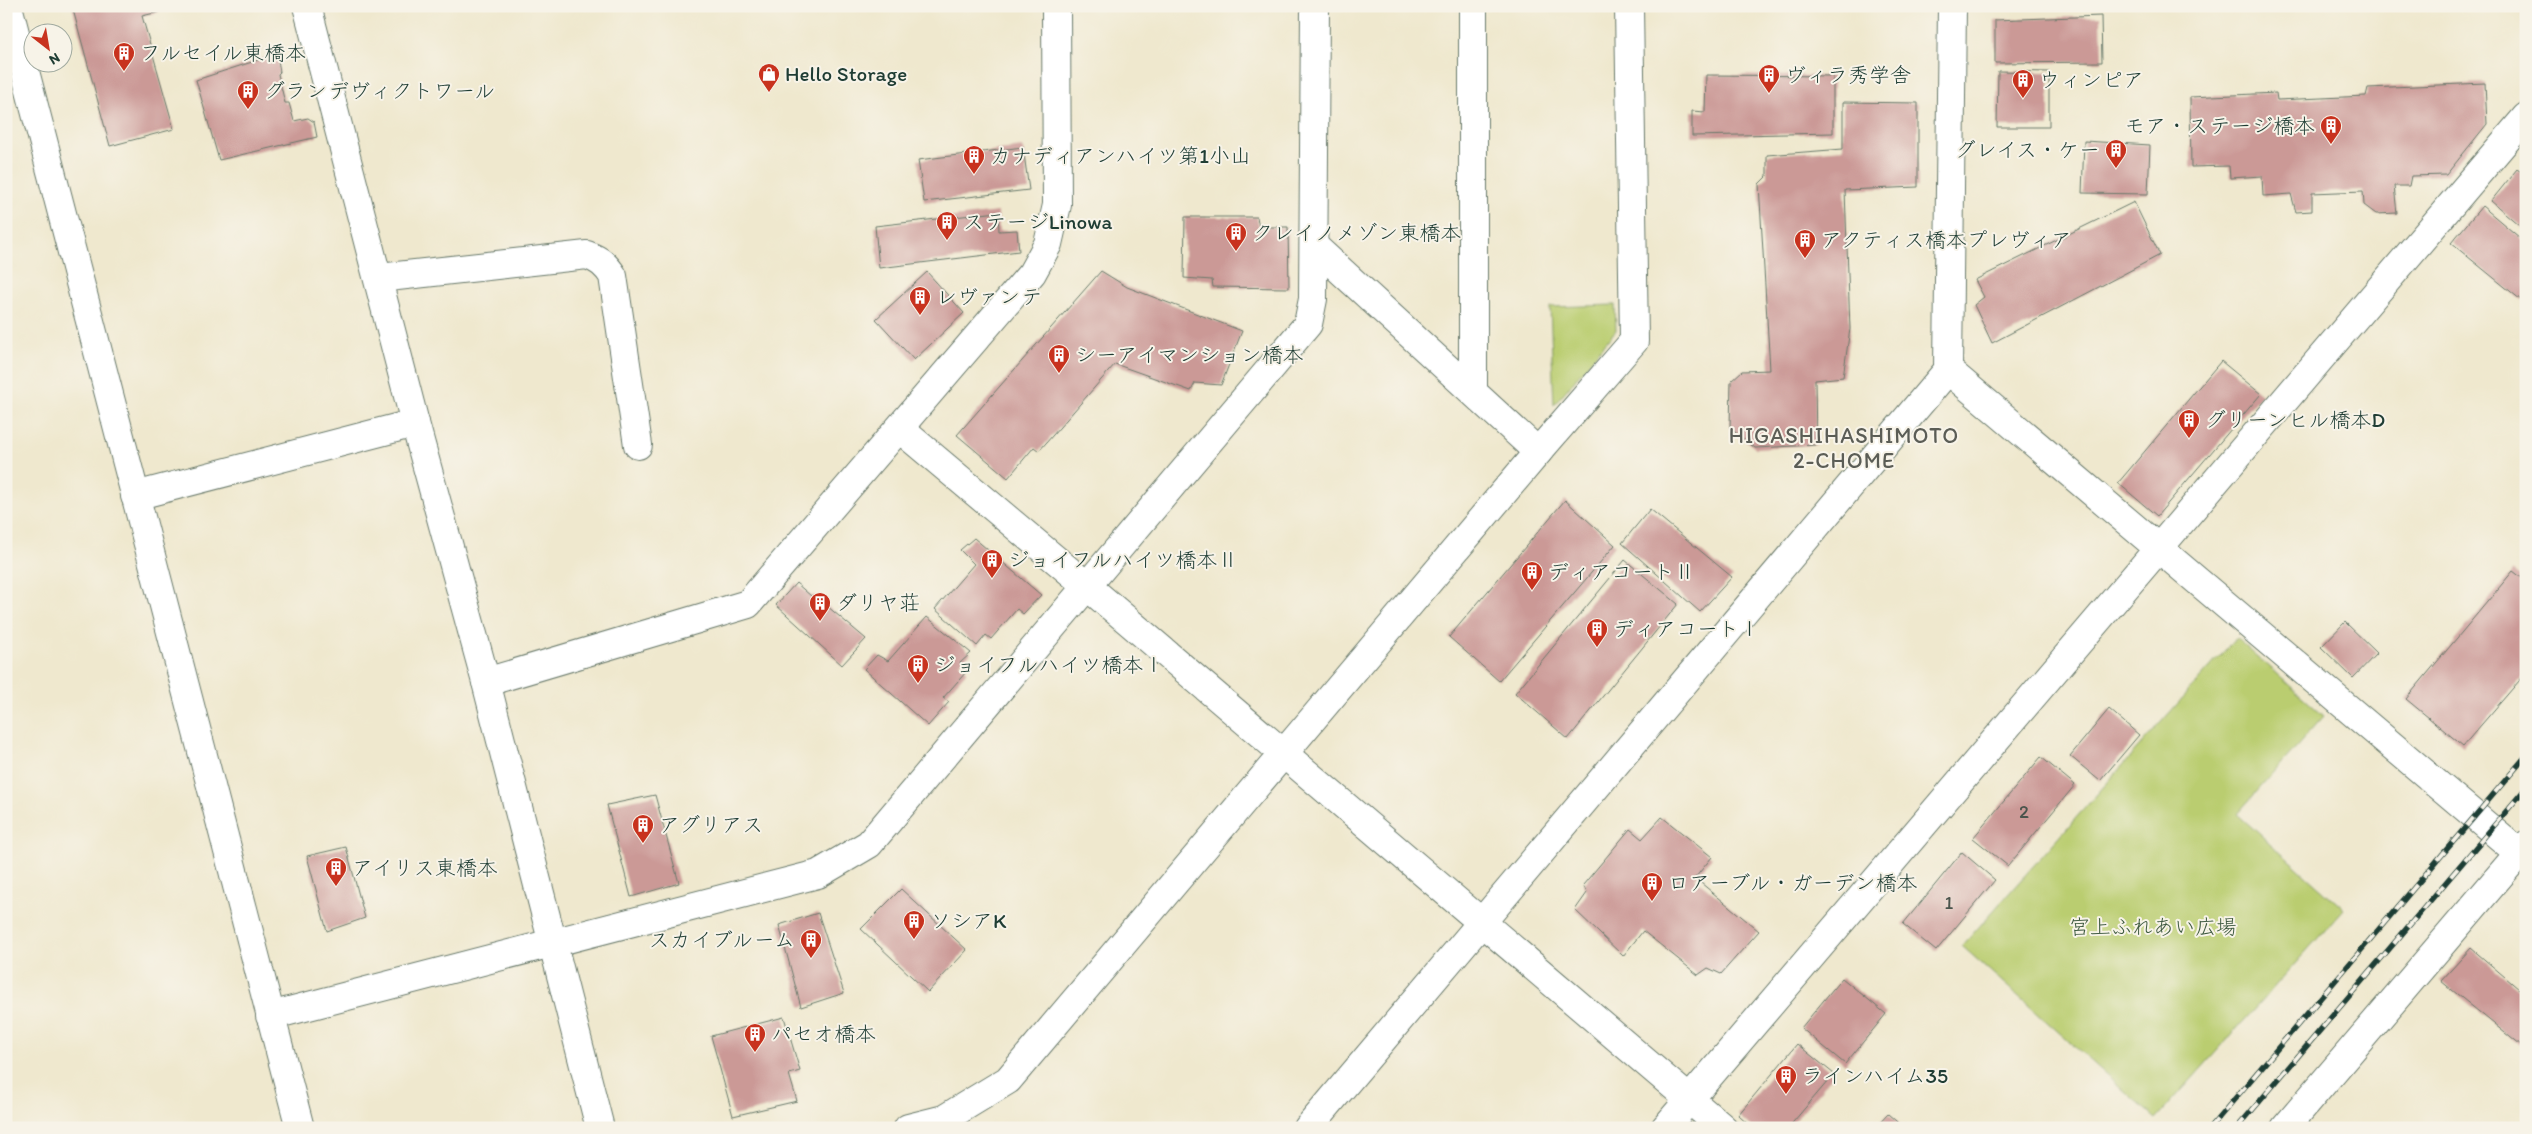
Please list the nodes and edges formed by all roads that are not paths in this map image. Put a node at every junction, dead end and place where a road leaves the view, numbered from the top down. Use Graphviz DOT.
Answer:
graph roads {
  1 [pos="8,6"];
  2 [pos="307,6"];
  3 [pos="1056,6"];
  4 [pos="1315,6"];
  5 [pos="1473,6"];
  6 [pos="1629,6"];
  7 [pos="1952,6"];
  8 [pos="2526,117"];
  9 [pos="1314,246"];
  10 [pos="379,278"];
  11 [pos="1948,370"];
  12 [pos="1473,391"];
  13 [pos="415,422"];
  14 [pos="900,429"];
  15 [pos="638,445"];
  16 [pos="1538,452"];
  17 [pos="135,496"];
  18 [pos="2160,549"];
  19 [pos="1087,586"];
  20 [pos="486,682"];
  21 [pos="1284,753"];
  22 [pos="2522,849"];
  23 [pos="1482,924"];
  24 [pos="551,944"];
  25 [pos="270,1016"];
  26 [pos="1689,1099"];
  27 [pos="300,1128"];
  28 [pos="600,1128"];
  29 [pos="908,1128"];
  30 [pos="1308,1128"];
  31 [pos="1665,1128"];
  32 [pos="1723,1128"];
  33 [pos="2285,1128"];
  1 -- 17 [label="street"];
  2 -- 10 [label="street"];
  3 -- 14 [label="street"];
  4 -- 9 [label="street"];
  5 -- 12 [label="street"];
  6 -- 16 [label="street"];
  7 -- 11 [label="street"];
  8 -- 18 [label="street"];
  9 -- 12 [label="street"];
  9 -- 19 [label="street"];
  10 -- 13 [label="street"];
  10 -- 15 [label="street"];
  11 -- 18 [label="street"];
  11 -- 23 [label="street"];
  12 -- 16 [label="street"];
  13 -- 17 [label="street"];
  13 -- 20 [label="street"];
  14 -- 19 [label="street"];
  14 -- 20 [label="street"];
  16 -- 21 [label="street"];
  17 -- 25 [label="street"];
  18 -- 22 [label="street"];
  18 -- 26 [label="street"];
  19 -- 21 [label="street"];
  19 -- 24 [label="street"];
  20 -- 24 [label="street"];
  21 -- 23 [label="street"];
  21 -- 29 [label="street"];
  22 -- 33 [label="street"];
  23 -- 26 [label="street"];
  23 -- 30 [label="street"];
  24 -- 25 [label="street"];
  24 -- 28 [label="street"];
  25 -- 27 [label="street"];
  26 -- 31 [label="street"];
  26 -- 32 [label="street"];
}
